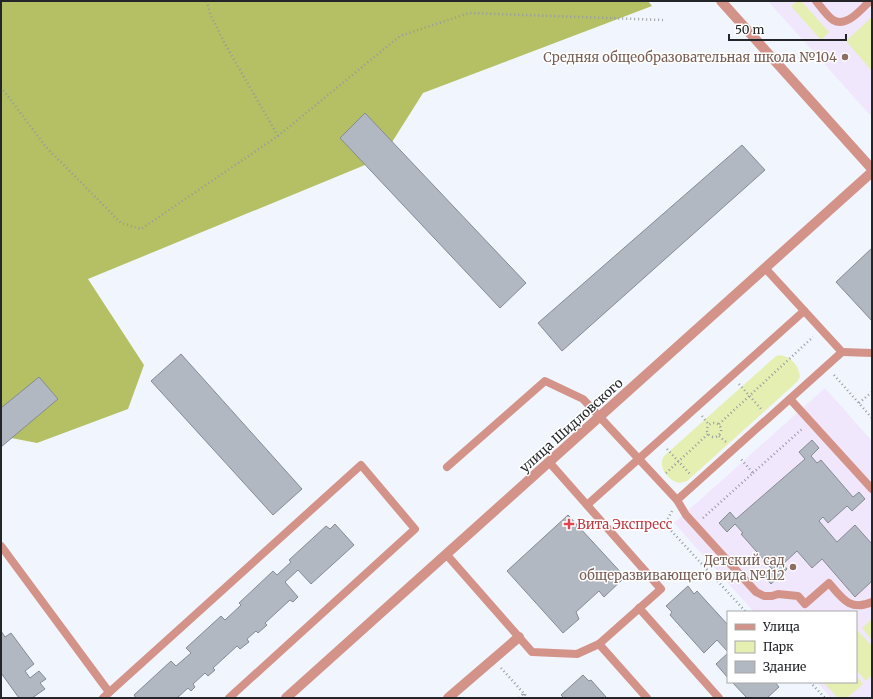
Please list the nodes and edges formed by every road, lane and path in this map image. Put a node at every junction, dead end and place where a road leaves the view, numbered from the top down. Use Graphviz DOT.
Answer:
graph roads {
  1 [pos="207,1"];
  2 [pos="721,1"];
  3 [pos="816,1"];
  4 [pos="870,1"];
  5 [pos="663,20"];
  6 [pos="1,87"];
  7 [pos="278,136"];
  8 [pos="872,170"];
  9 [pos="765,268"];
  10 [pos="804,311"];
  11 [pos="821,329"];
  12 [pos="842,352"];
  13 [pos="872,353"];
  14 [pos="826,366"];
  15 [pos="732,375"];
  16 [pos="872,392"];
  17 [pos="750,396"];
  18 [pos="790,398"];
  19 [pos="859,403"];
  20 [pos="600,417"];
  21 [pos="769,418"];
  22 [pos="872,418"];
  23 [pos="810,421"];
  24 [pos="719,424"];
  25 [pos="708,434"];
  26 [pos="719,436"];
  27 [pos="659,441"];
  28 [pos="733,450"];
  29 [pos="639,459"];
  30 [pos="549,462"];
  31 [pos="679,462"];
  32 [pos="447,467"];
  33 [pos="753,472"];
  34 [pos="658,480"];
  35 [pos="697,482"];
  36 [pos="872,489"];
  37 [pos="677,500"];
  38 [pos="587,505"];
  39 [pos="695,525"];
  40 [pos="1,546"];
  41 [pos="446,554"];
  42 [pos="872,602"];
  43 [pos="639,608"];
  44 [pos="745,611"];
  45 [pos="518,636"];
  46 [pos="599,644"];
  47 [pos="493,659"];
  48 [pos="811,683"];
  49 [pos="110,692"];
  50 [pos="524,693"];
  51 [pos="103,698"];
  52 [pos="229,698"];
  53 [pos="286,698"];
  54 [pos="448,698"];
  55 [pos="519,698"];
  56 [pos="524,698"];
  57 [pos="528,698"];
  58 [pos="647,698"];
  59 [pos="719,698"];
  60 [pos="825,698"];
  1 -- 7 [label="path"];
  2 -- 8 [label="street"];
  3 -- 4 [label="lane"];
  5 -- 7 [label="path"];
  6 -- 7 [label="path"];
  8 -- 9 [label="street, улица Шидловского"];
  9 -- 10 [label="lane"];
  9 -- 20 [label="street, улица Шидловского"];
  10 -- 11 [label="lane"];
  10 -- 15 [label="lane"];
  11 -- 12 [label="lane"];
  11 -- 17 [label="path"];
  12 -- 13 [label="lane"];
  12 -- 14 [label="lane"];
  14 -- 18 [label="lane"];
  14 -- 19 [label="path"];
  15 -- 17 [label="path"];
  15 -- 27 [label="lane"];
  16 -- 19 [label="path"];
  17 -- 21 [label="path"];
  17 -- 24 [label="path"];
  18 -- 21 [label="lane"];
  18 -- 23 [label="lane"];
  19 -- 22 [label="path"];
  20 -- 29 [label="lane"];
  20 -- 30 [label="street, улица Шидловского"];
  20 -- 32 [label="lane"];
  21 -- 28 [label="lane"];
  23 -- 33 [label="path"];
  23 -- 36 [label="lane"];
  24 -- 25 [label="path"];
  24 -- 26 [label="path"];
  25 -- 26 [label="path"];
  25 -- 31 [label="path"];
  26 -- 28 [label="path"];
  27 -- 29 [label="lane"];
  27 -- 31 [label="path"];
  28 -- 33 [label="path"];
  28 -- 35 [label="lane"];
  29 -- 34 [label="lane"];
  29 -- 38 [label="lane"];
  30 -- 38 [label="lane"];
  30 -- 41 [label="street, улица Шидловского"];
  31 -- 34 [label="path"];
  31 -- 35 [label="path"];
  33 -- 39 [label="path"];
  34 -- 37 [label="lane"];
  35 -- 37 [label="lane"];
  37 -- 39 [label="lane"];
  37 -- 44 [label="path"];
  38 -- 43 [label="lane"];
  39 -- 42 [label="lane"];
  40 -- 49 [label="lane"];
  41 -- 45 [label="lane"];
  41 -- 53 [label="street, улица Шидловского"];
  43 -- 46 [label="lane"];
  43 -- 59 [label="lane"];
  45 -- 46 [label="lane"];
  45 -- 47 [label="street"];
  46 -- 58 [label="lane"];
  47 -- 50 [label="path"];
  47 -- 54 [label="street"];
  48 -- 60 [label="path"];
  49 -- 51 [label="lane"];
  49 -- 52 [label="lane"];
  50 -- 55 [label="path"];
  50 -- 56 [label="path"];
  50 -- 57 [label="path"];
}
